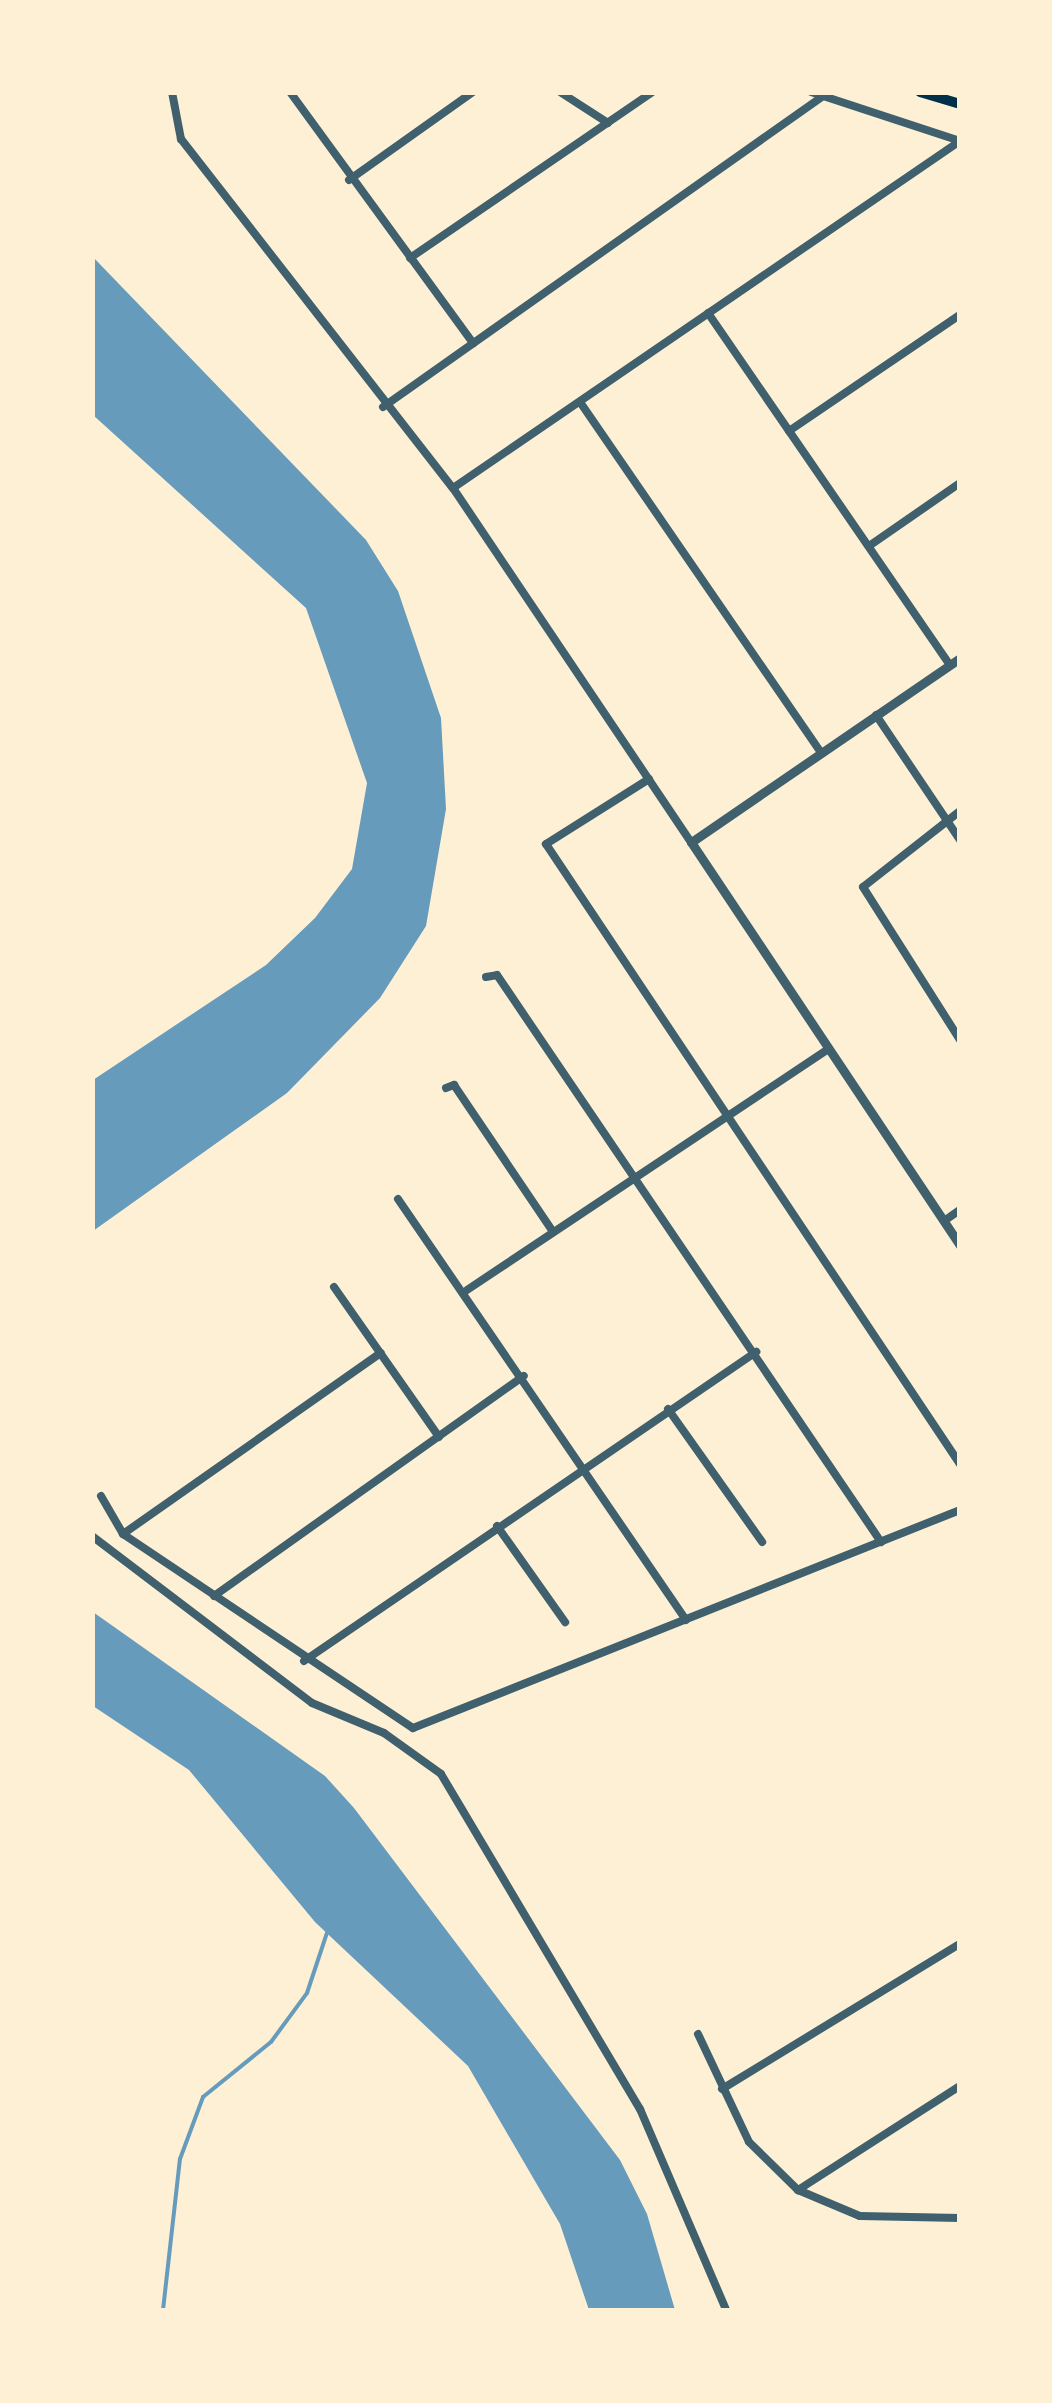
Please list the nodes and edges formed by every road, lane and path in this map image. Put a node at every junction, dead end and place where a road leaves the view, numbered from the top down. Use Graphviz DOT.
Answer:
graph roads {
  1 [pos="172,92"];
  2 [pos="290,92"];
  3 [pos="473,92"];
  4 [pos="560,92"];
  5 [pos="652,92"];
  6 [pos="811,92"];
  7 [pos="920,92"];
  8 [pos="823,96"];
  9 [pos="960,104"];
  10 [pos="608,123"];
  11 [pos="960,141"];
  12 [pos="349,180"];
  13 [pos="410,258"];
  14 [pos="708,313"];
  15 [pos="960,315"];
  16 [pos="473,344"];
  17 [pos="580,402"];
  18 [pos="383,406"];
  19 [pos="789,431"];
  20 [pos="960,484"];
  21 [pos="453,488"];
  22 [pos="869,546"];
  23 [pos="955,661"];
  24 [pos="876,715"];
  25 [pos="822,753"];
  26 [pos="648,779"];
  27 [pos="960,811"];
  28 [pos="946,820"];
  29 [pos="960,840"];
  30 [pos="691,842"];
  31 [pos="486,976"];
  32 [pos="960,1040"];
  33 [pos="829,1049"];
  34 [pos="446,1088"];
  35 [pos="727,1117"];
  36 [pos="636,1177"];
  37 [pos="398,1200"];
  38 [pos="960,1210"];
  39 [pos="944,1221"];
  40 [pos="553,1232"];
  41 [pos="960,1245"];
  42 [pos="334,1287"];
  43 [pos="467,1290"];
  44 [pos="381,1352"];
  45 [pos="756,1352"];
  46 [pos="524,1376"];
  47 [pos="668,1409"];
  48 [pos="440,1437"];
  49 [pos="960,1464"];
  50 [pos="584,1465"];
  51 [pos="100,1496"];
  52 [pos="960,1510"];
  53 [pos="497,1526"];
  54 [pos="124,1534"];
  55 [pos="92,1536"];
  56 [pos="762,1542"];
  57 [pos="881,1542"];
  58 [pos="214,1596"];
  59 [pos="686,1620"];
  60 [pos="565,1622"];
  61 [pos="304,1661"];
  62 [pos="960,1944"];
  63 [pos="698,2034"];
  64 [pos="960,2086"];
  65 [pos="722,2089"];
  66 [pos="798,2190"];
  67 [pos="960,2218"];
  68 [pos="726,2310"];
  1 -- 18 [label="street"];
  2 -- 12 [label="street"];
  3 -- 12 [label="street"];
  4 -- 10 [label="street"];
  5 -- 10 [label="street"];
  6 -- 8 [label="street"];
  7 -- 9 [label="main road"];
  8 -- 11 [label="street"];
  8 -- 16 [label="street"];
  10 -- 13 [label="street"];
  11 -- 14 [label="street"];
  12 -- 13 [label="street"];
  13 -- 16 [label="street"];
  14 -- 17 [label="street"];
  14 -- 19 [label="street"];
  15 -- 19 [label="street"];
  16 -- 18 [label="street"];
  17 -- 21 [label="street"];
  17 -- 25 [label="street"];
  18 -- 21 [label="street"];
  19 -- 22 [label="street"];
  20 -- 22 [label="street"];
  21 -- 26 [label="street"];
  22 -- 23 [label="street"];
  23 -- 24 [label="street"];
  24 -- 25 [label="street"];
  24 -- 28 [label="street"];
  25 -- 30 [label="street"];
  26 -- 30 [label="street"];
  26 -- 35 [label="street"];
  27 -- 28 [label="street"];
  28 -- 29 [label="street"];
  28 -- 32 [label="street"];
  30 -- 33 [label="street"];
  31 -- 36 [label="street"];
  33 -- 35 [label="street"];
  33 -- 39 [label="street"];
  34 -- 40 [label="street"];
  35 -- 36 [label="street"];
  35 -- 49 [label="street"];
  36 -- 40 [label="street"];
  36 -- 45 [label="street"];
  37 -- 43 [label="street"];
  38 -- 39 [label="street"];
  39 -- 41 [label="street"];
  40 -- 43 [label="street"];
  42 -- 44 [label="street"];
  43 -- 46 [label="street"];
  44 -- 48 [label="street"];
  44 -- 54 [label="street"];
  45 -- 47 [label="street"];
  45 -- 57 [label="street"];
  46 -- 48 [label="street"];
  46 -- 50 [label="street"];
  47 -- 50 [label="street"];
  47 -- 56 [label="street"];
  48 -- 58 [label="street"];
  50 -- 53 [label="street"];
  50 -- 59 [label="street"];
  51 -- 54 [label="street"];
  52 -- 57 [label="street"];
  53 -- 60 [label="street"];
  53 -- 61 [label="street"];
  54 -- 58 [label="street"];
  55 -- 68 [label="street"];
  57 -- 59 [label="street"];
  58 -- 61 [label="street"];
  59 -- 61 [label="street"];
  62 -- 65 [label="street"];
  63 -- 65 [label="street"];
  64 -- 66 [label="street"];
  65 -- 66 [label="street"];
  66 -- 67 [label="street"];
}
